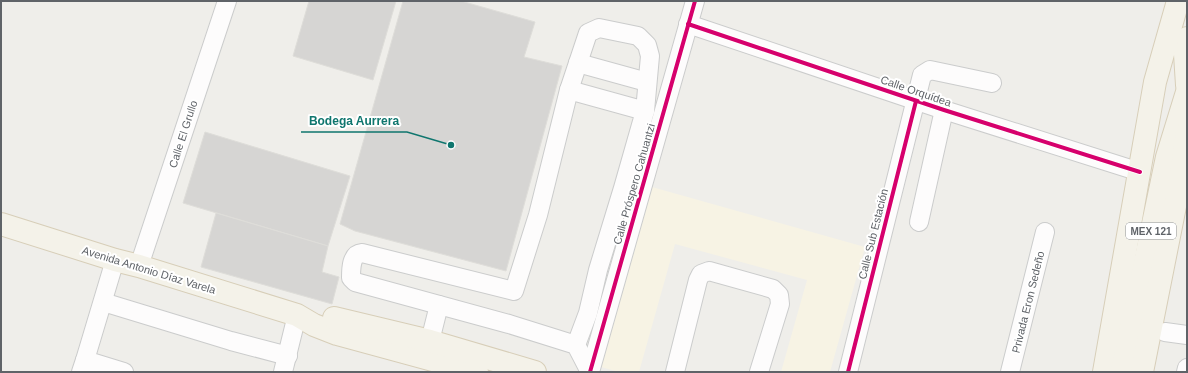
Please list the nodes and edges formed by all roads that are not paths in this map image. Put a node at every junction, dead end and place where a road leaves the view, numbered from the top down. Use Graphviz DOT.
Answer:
graph roads {
  1 [pos="227,1"];
  2 [pos="695,1"];
  3 [pos="1178,1"];
  4 [pos="688,24"];
  5 [pos="1187,38"];
  6 [pos="578,63"];
  7 [pos="647,82"];
  8 [pos="992,83"];
  9 [pos="1187,85"];
  10 [pos="569,90"];
  11 [pos="1187,92"];
  12 [pos="916,101"];
  13 [pos="944,110"];
  14 [pos="645,111"];
  15 [pos="1187,132"];
  16 [pos="1140,172"];
  17 [pos="1187,216"];
  18 [pos="919,222"];
  19 [pos="1,224"];
  20 [pos="1045,232"];
  21 [pos="115,260"];
  22 [pos="139,266"];
  23 [pos="103,302"];
  24 [pos="439,305"];
  25 [pos="297,315"];
  26 [pos="1165,332"];
  27 [pos="1187,335"];
  28 [pos="430,341"];
  29 [pos="576,345"];
  30 [pos="285,364"];
  31 [pos="83,366"];
  32 [pos="1103,366"];
  33 [pos="1187,368"];
  34 [pos="124,372"];
  35 [pos="477,372"];
  36 [pos="535,372"];
  37 [pos="590,372"];
  38 [pos="676,372"];
  39 [pos="759,372"];
  40 [pos="848,372"];
  41 [pos="1010,372"];
  42 [pos="1122,372"];
  43 [pos="1142,372"];
  44 [pos="1157,372"];
  45 [pos="1186,372"];
  1 -- 22 [label="street, Calle El Grullo"];
  2 -- 4 [label="street, Calle Próspero Cahuantzi"];
  3 -- 16 [label="main road, MEX 121"];
  4 -- 12 [label="street, Calle Orquídea"];
  4 -- 37 [label="street, Calle Próspero Cahuantzi"];
  5 -- 9 [label="main road"];
  6 -- 7 [label="street"];
  6 -- 7 [label="street"];
  6 -- 10 [label="street"];
  7 -- 14 [label="street"];
  8 -- 12 [label="street, Calle Sub Estación"];
  10 -- 14 [label="street"];
  10 -- 24 [label="street"];
  11 -- 42 [label="main road, MEX 121"];
  12 -- 13 [label="street, Calle Orquídea"];
  12 -- 40 [label="street, Calle Sub Estación"];
  13 -- 16 [label="street, Calle Orquídea"];
  13 -- 18 [label="street"];
  14 -- 29 [label="street"];
  15 -- 43 [label="main road"];
  16 -- 32 [label="main road, MEX 121"];
  17 -- 26 [label="main road"];
  19 -- 21 [label="main road, Avenida Antonio Díaz Varela"];
  20 -- 41 [label="street, Privada Eron Sedeño"];
  21 -- 22 [label="main road, Avenida Antonio Díaz Varela"];
  21 -- 23 [label="street"];
  22 -- 25 [label="main road, Avenida Antonio Díaz Varela"];
  23 -- 30 [label="street"];
  23 -- 31 [label="street"];
  24 -- 28 [label="street"];
  24 -- 29 [label="street"];
  25 -- 28 [label="main road, Avenida Antonio Díaz Varela"];
  25 -- 30 [label="street"];
  25 -- 35 [label="main road, Avenida Antonio Díaz Varela"];
  26 -- 27 [label="street"];
  26 -- 44 [label="main road"];
  28 -- 36 [label="main road, Avenida Antonio Díaz Varela"];
  29 -- 37 [label="street"];
  31 -- 34 [label="street"];
  33 -- 45 [label="street"];
  38 -- 39 [label="street"];
}
